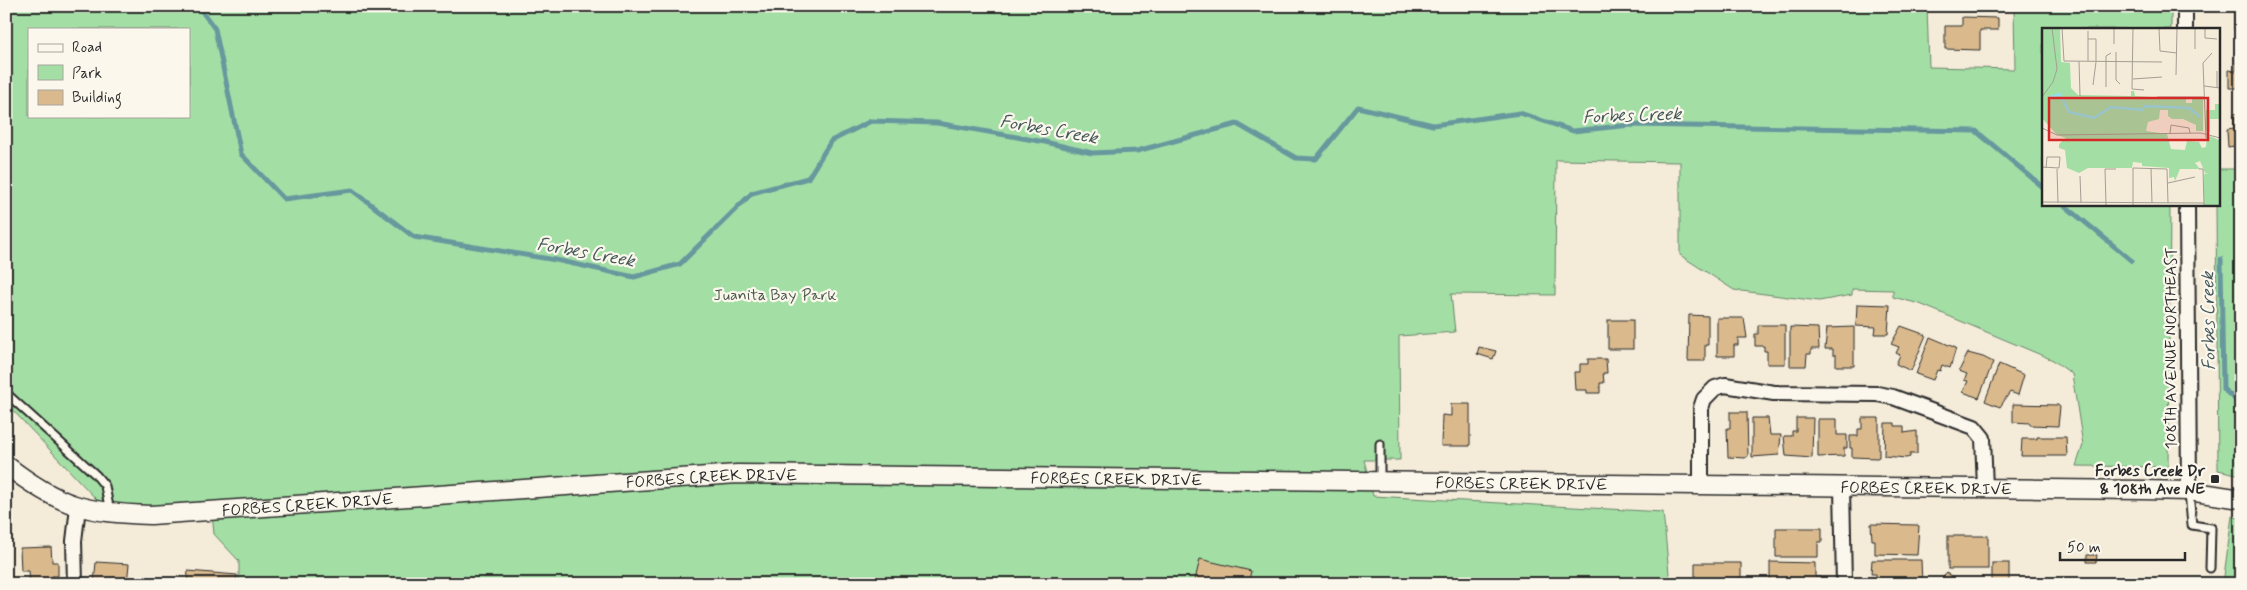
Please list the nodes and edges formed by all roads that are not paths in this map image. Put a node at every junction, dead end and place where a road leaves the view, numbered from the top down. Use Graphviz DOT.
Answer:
graph roads {
  1 [pos="2185,6"];
  2 [pos="2185,28"];
  3 [pos="2186,205"];
  4 [pos="6,393"];
  5 [pos="1380,444"];
  6 [pos="6,465"];
  7 [pos="1380,480"];
  8 [pos="1701,486"];
  9 [pos="1842,487"];
  10 [pos="1985,488"];
  11 [pos="2189,491"];
  12 [pos="2241,499"];
  13 [pos="78,507"];
  14 [pos="110,514"];
  15 [pos="2210,568"];
  16 [pos="75,584"];
  17 [pos="1844,584"];
  1 -- 2 [label="street"];
  3 -- 11 [label="street, 108TH AVENUE NORTHEAST"];
  4 -- 14 [label="lane"];
  5 -- 7 [label="lane"];
  6 -- 13 [label="street, FORBES CREEK DRIVE"];
  7 -- 8 [label="street, FORBES CREEK DRIVE"];
  7 -- 14 [label="street, FORBES CREEK DRIVE"];
  8 -- 9 [label="street, FORBES CREEK DRIVE"];
  8 -- 10 [label="street"];
  9 -- 10 [label="street, FORBES CREEK DRIVE"];
  9 -- 17 [label="street"];
  10 -- 11 [label="street, FORBES CREEK DRIVE"];
  11 -- 12 [label="street, FORBES CREEK DRIVE"];
  11 -- 15 [label="lane"];
  13 -- 14 [label="street, FORBES CREEK DRIVE"];
  13 -- 16 [label="street"];
}
